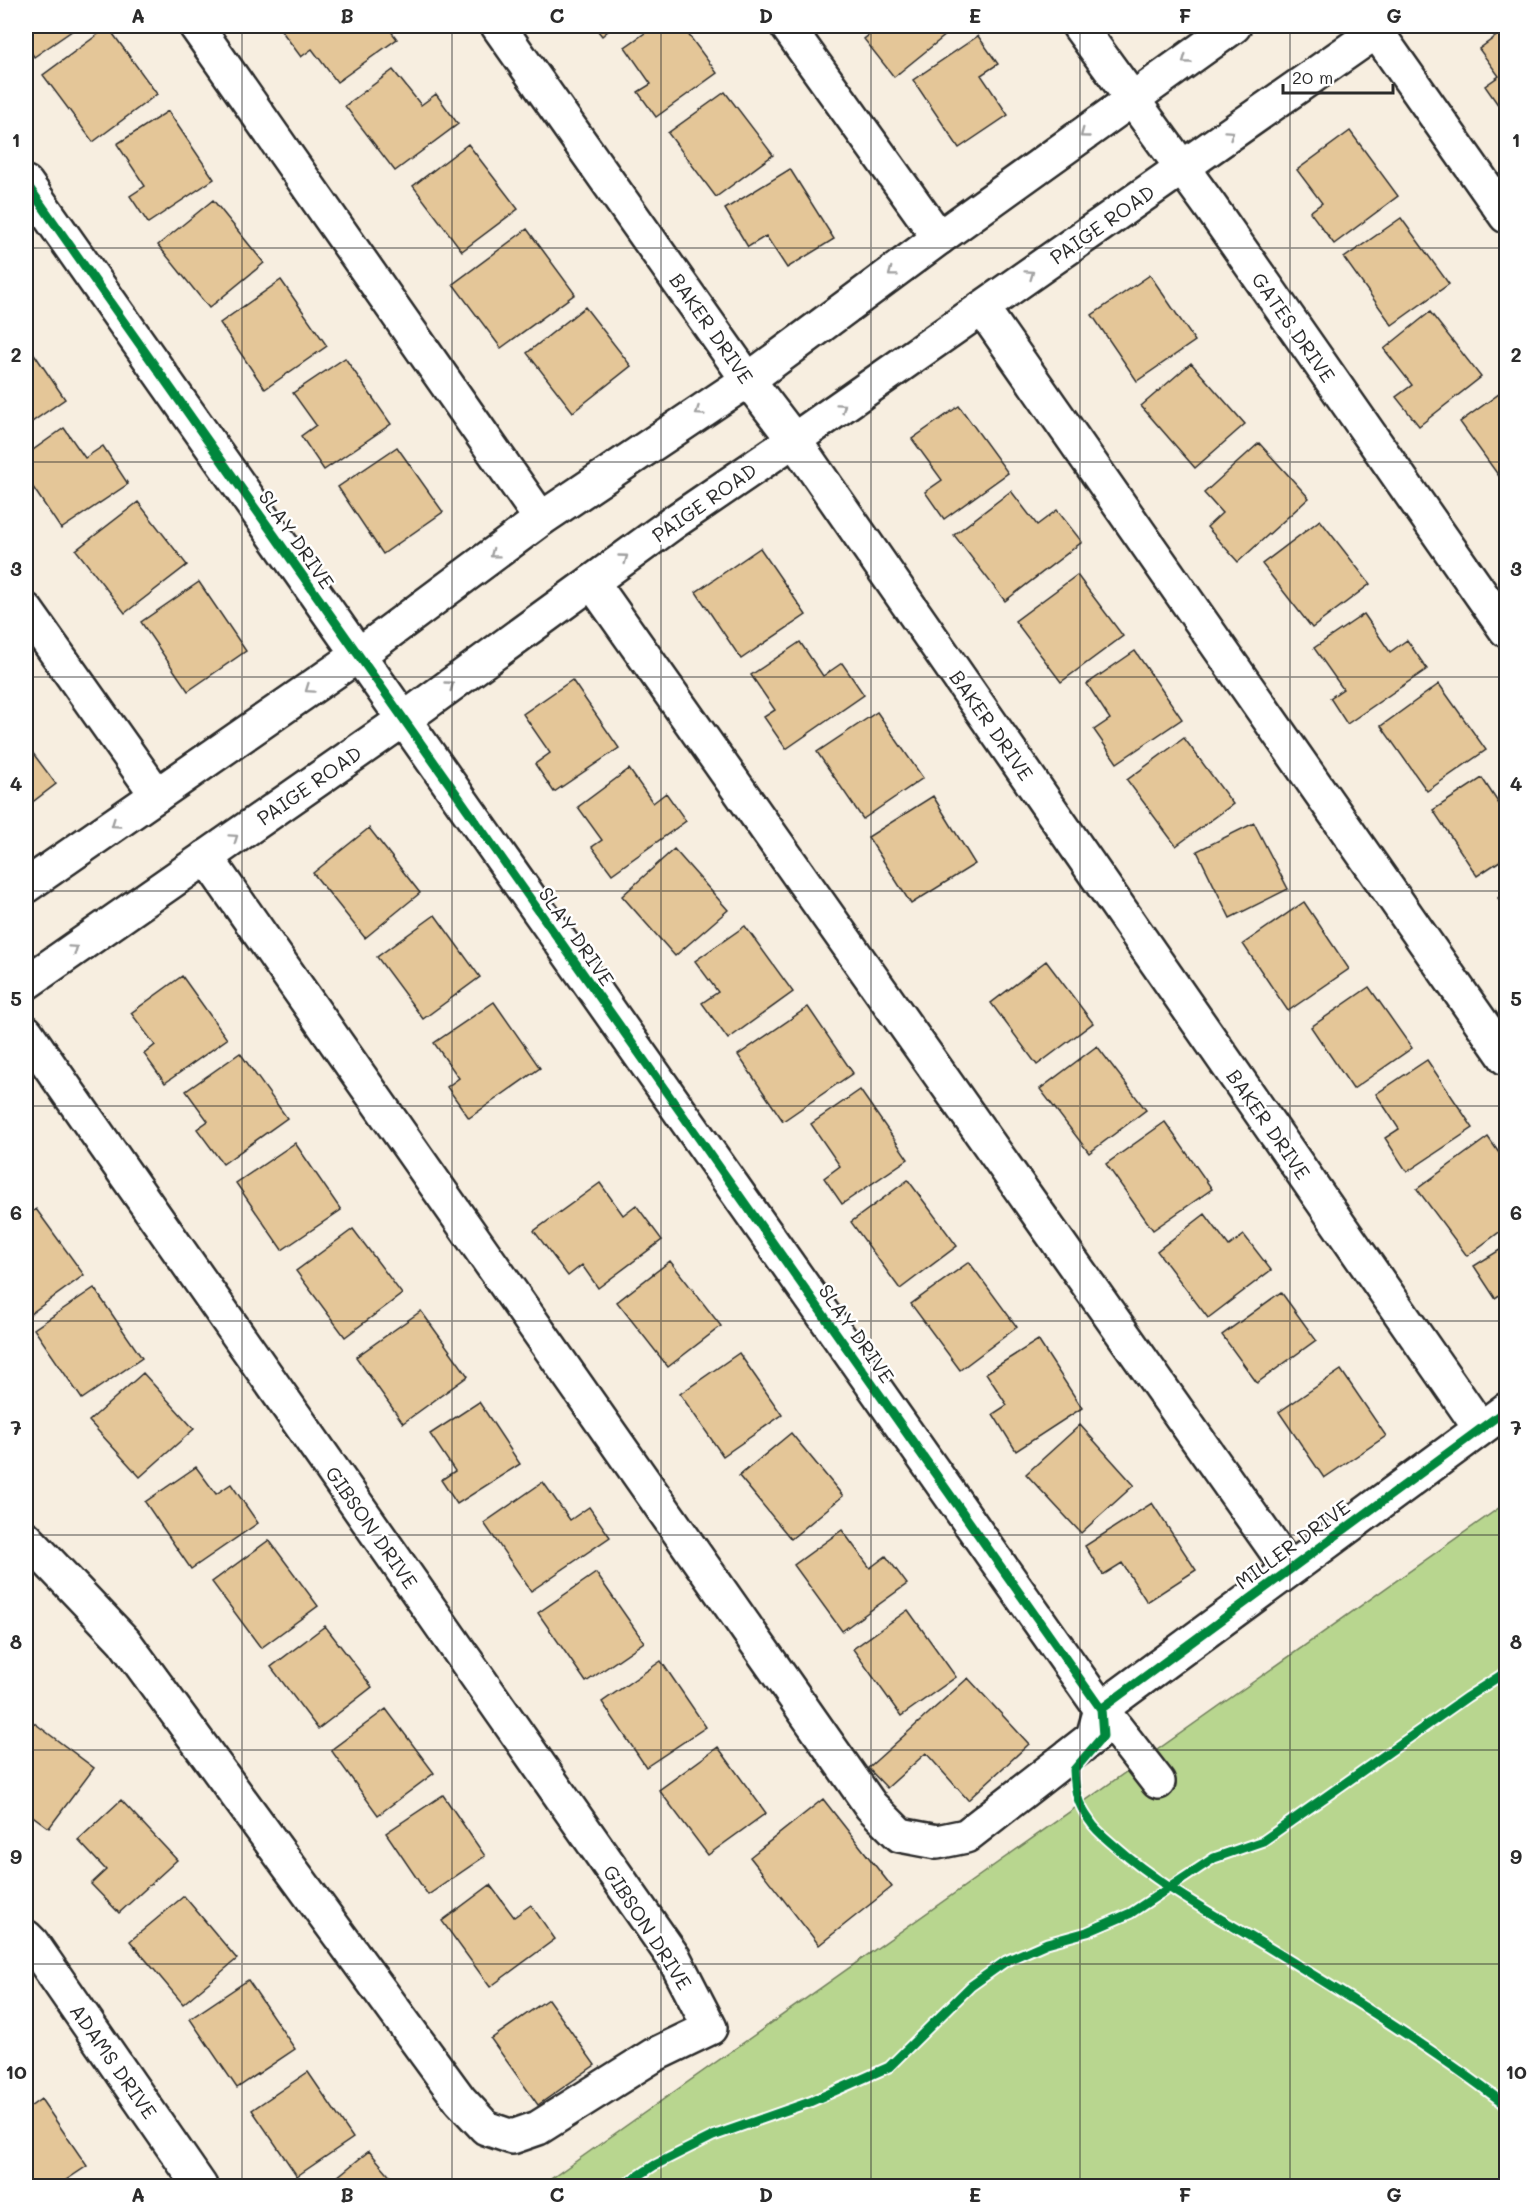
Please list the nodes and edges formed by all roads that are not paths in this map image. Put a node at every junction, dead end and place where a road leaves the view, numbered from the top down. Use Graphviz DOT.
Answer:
graph roads {
  1 [pos="196,26"];
  2 [pos="498,26"];
  3 [pos="787,26"];
  4 [pos="1079,26"];
  5 [pos="1234,26"];
  6 [pos="1380,28"];
  7 [pos="1132,100"];
  8 [pos="1183,167"];
  9 [pos="26,183"];
  10 [pos="1506,216"];
  11 [pos="939,238"];
  12 [pos="982,308"];
  13 [pos="748,380"];
  14 [pos="794,440"];
  15 [pos="541,519"];
  16 [pos="592,582"];
  17 [pos="26,610"];
  18 [pos="1506,630"];
  19 [pos="357,656"];
  20 [pos="403,720"];
  21 [pos="157,795"];
  22 [pos="206,857"];
  23 [pos="26,886"];
  24 [pos="26,982"];
  25 [pos="26,1032"];
  26 [pos="1506,1058"];
  27 [pos="1506,1410"];
  28 [pos="1480,1428"];
  29 [pos="26,1538"];
  30 [pos="1289,1569"];
  31 [pos="1101,1709"];
  32 [pos="1158,1782"];
  33 [pos="26,1937"];
  34 [pos="200,2187"];
  1 -- 15 [label="street"];
  2 -- 13 [label="street, BAKER DRIVE"];
  3 -- 11 [label="street"];
  4 -- 7 [label="street, GATES DRIVE"];
  5 -- 7 [label="street, one-way"];
  8 -- 6 [label="street, PAIGE ROAD, one-way"];
  6 -- 10 [label="street"];
  7 -- 8 [label="street, GATES DRIVE"];
  7 -- 11 [label="street, one-way"];
  12 -- 8 [label="street, PAIGE ROAD, one-way"];
  8 -- 18 [label="street, GATES DRIVE"];
  9 -- 19 [label="street, SLAY DRIVE"];
  11 -- 13 [label="street, one-way"];
  14 -- 12 [label="street, PAIGE ROAD, one-way"];
  12 -- 26 [label="street"];
  13 -- 14 [label="street, BAKER DRIVE"];
  13 -- 15 [label="street, one-way"];
  16 -- 14 [label="street, PAIGE ROAD, one-way"];
  14 -- 28 [label="street, BAKER DRIVE"];
  15 -- 19 [label="street, one-way"];
  20 -- 16 [label="street, PAIGE ROAD, one-way"];
  16 -- 30 [label="street"];
  17 -- 21 [label="street"];
  19 -- 20 [label="street, SLAY DRIVE"];
  19 -- 21 [label="street, one-way"];
  22 -- 20 [label="street, PAIGE ROAD, one-way"];
  20 -- 31 [label="street, SLAY DRIVE"];
  21 -- 23 [label="street, one-way"];
  24 -- 22 [label="street, PAIGE ROAD, one-way"];
  22 -- 31 [label="street"];
  25 -- 29 [label="street, GIBSON DRIVE"];
  27 -- 28 [label="street, MILLER DRIVE"];
  28 -- 30 [label="street, MILLER DRIVE"];
  30 -- 31 [label="street, MILLER DRIVE"];
  31 -- 32 [label="street, SLAY DRIVE"];
  33 -- 34 [label="street, ADAMS DRIVE"];
}
